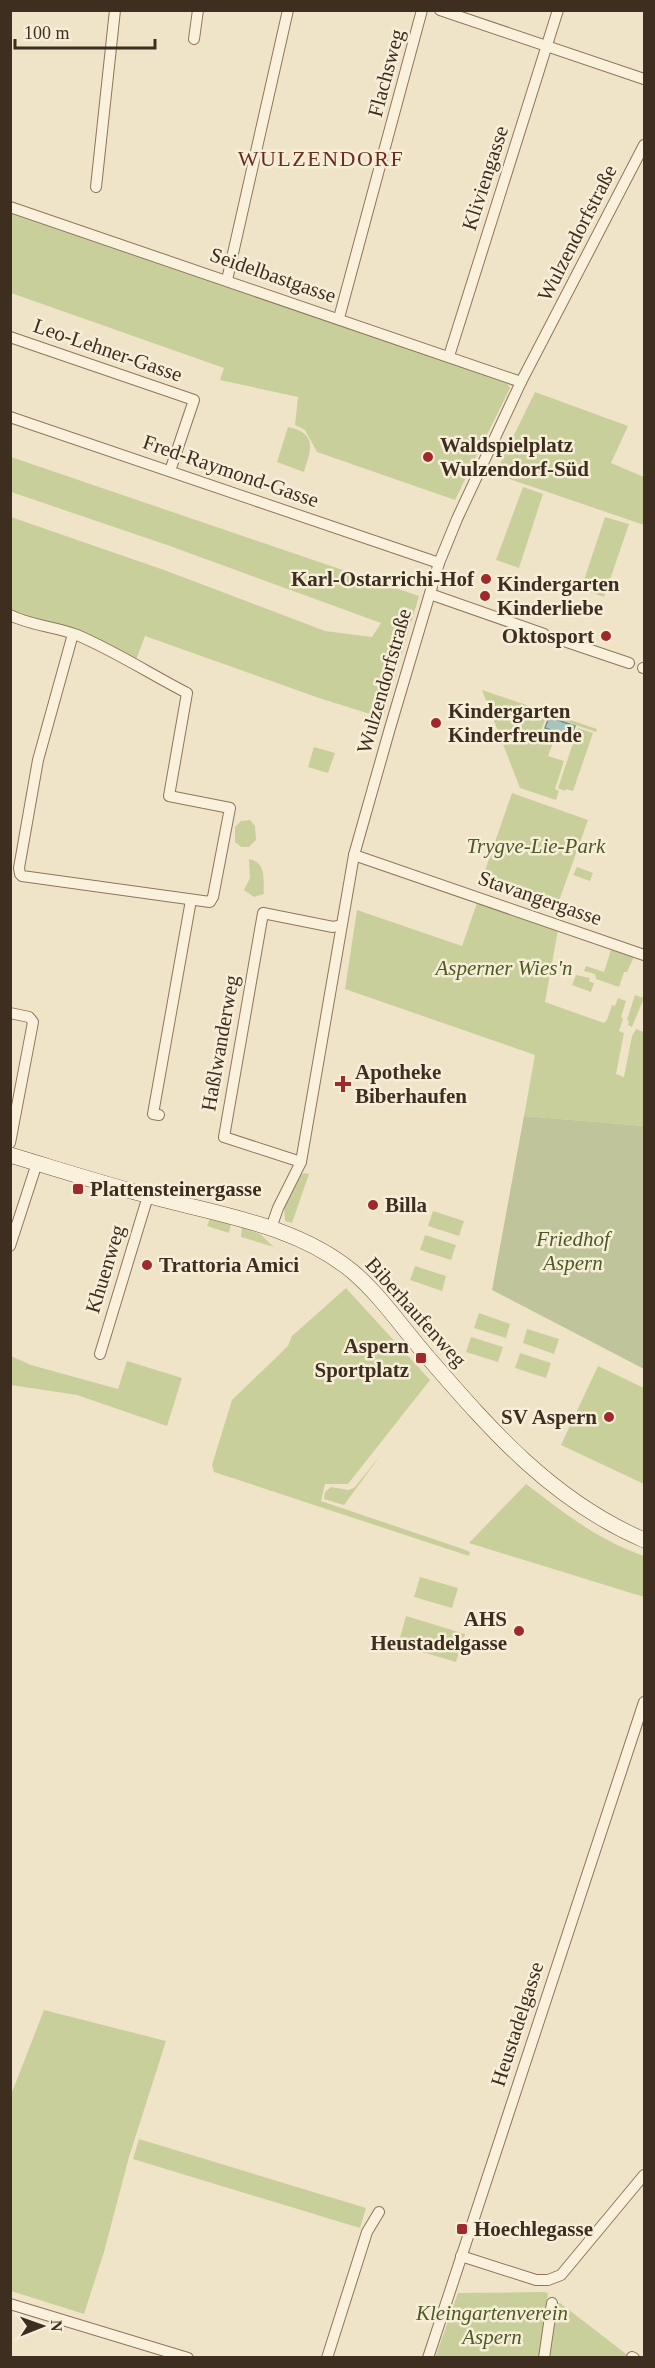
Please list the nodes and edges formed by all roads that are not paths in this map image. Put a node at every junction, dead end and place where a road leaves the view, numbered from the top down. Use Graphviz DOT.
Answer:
graph roads {
  1 [pos="115,10"];
  2 [pos="198,10"];
  3 [pos="288,10"];
  4 [pos="422,10"];
  5 [pos="440,10"];
  6 [pos="558,10"];
  7 [pos="194,39"];
  8 [pos="546,47"];
  9 [pos="645,80"];
  10 [pos="645,145"];
  11 [pos="96,186"];
  12 [pos="10,207"];
  13 [pos="227,280"];
  14 [pos="339,318"];
  15 [pos="10,337"];
  16 [pos="449,356"];
  17 [pos="521,382"];
  18 [pos="10,417"];
  19 [pos="170,471"];
  20 [pos="439,564"];
  21 [pos="430,594"];
  22 [pos="10,615"];
  23 [pos="73,634"];
  24 [pos="544,634"];
  25 [pos="558,639"];
  26 [pos="629,663"];
  27 [pos="354,855"];
  28 [pos="191,900"];
  29 [pos="341,925"];
  30 [pos="645,955"];
  31 [pos="10,1013"];
  32 [pos="159,1115"];
  33 [pos="10,1143"];
  34 [pos="10,1155"];
  35 [pos="301,1161"];
  36 [pos="37,1163"];
  37 [pos="148,1196"];
  38 [pos="271,1228"];
  39 [pos="10,1246"];
  40 [pos="100,1354"];
  41 [pos="645,1540"];
  42 [pos="645,1702"];
  43 [pos="645,2175"];
  44 [pos="379,2212"];
  45 [pos="461,2256"];
  46 [pos="552,2303"];
  47 [pos="10,2304"];
  48 [pos="188,2358"];
  49 [pos="327,2358"];
  50 [pos="428,2358"];
  51 [pos="544,2358"];
  1 -- 11 [label="street"];
  2 -- 7 [label="street"];
  3 -- 13 [label="street"];
  4 -- 14 [label="street, Flachsweg"];
  5 -- 8 [label="street"];
  6 -- 8 [label="street, Kliviengasse"];
  8 -- 9 [label="street"];
  8 -- 16 [label="street, Kliviengasse"];
  10 -- 17 [label="street, Wulzendorfstraße"];
  12 -- 13 [label="street, Seidelbastgasse"];
  13 -- 14 [label="street, Seidelbastgasse"];
  14 -- 16 [label="street, Seidelbastgasse"];
  15 -- 19 [label="street, Leo-Lehner-Gasse"];
  16 -- 17 [label="street, Seidelbastgasse"];
  17 -- 20 [label="street, Wulzendorfstraße"];
  18 -- 19 [label="street, Fred-Raymond-Gasse"];
  19 -- 20 [label="street, Fred-Raymond-Gasse"];
  20 -- 21 [label="street, Wulzendorfstraße"];
  21 -- 24 [label="street"];
  21 -- 27 [label="street, Wulzendorfstraße"];
  22 -- 23 [label="street"];
  23 -- 28 [label="street"];
  23 -- 28 [label="street"];
  25 -- 26 [label="street"];
  27 -- 29 [label="street, Wulzendorfstraße"];
  27 -- 30 [label="street, Stavangergasse"];
  28 -- 32 [label="street"];
  29 -- 35 [label="street, Wulzendorfstraße"];
  29 -- 35 [label="street, Haßlwanderweg"];
  31 -- 33 [label="street"];
  34 -- 36 [label="main road, Biberhaufenweg"];
  35 -- 38 [label="street, Wulzendorfstraße"];
  36 -- 37 [label="main road, Biberhaufenweg"];
  36 -- 39 [label="street"];
  37 -- 38 [label="main road, Biberhaufenweg"];
  37 -- 40 [label="street, Khuenweg"];
  38 -- 41 [label="main road, Biberhaufenweg"];
  42 -- 45 [label="street, Heustadelgasse"];
  43 -- 45 [label="street"];
  44 -- 49 [label="street"];
  45 -- 50 [label="street, Heustadelgasse"];
  46 -- 51 [label="street"];
  47 -- 48 [label="street"];
}
